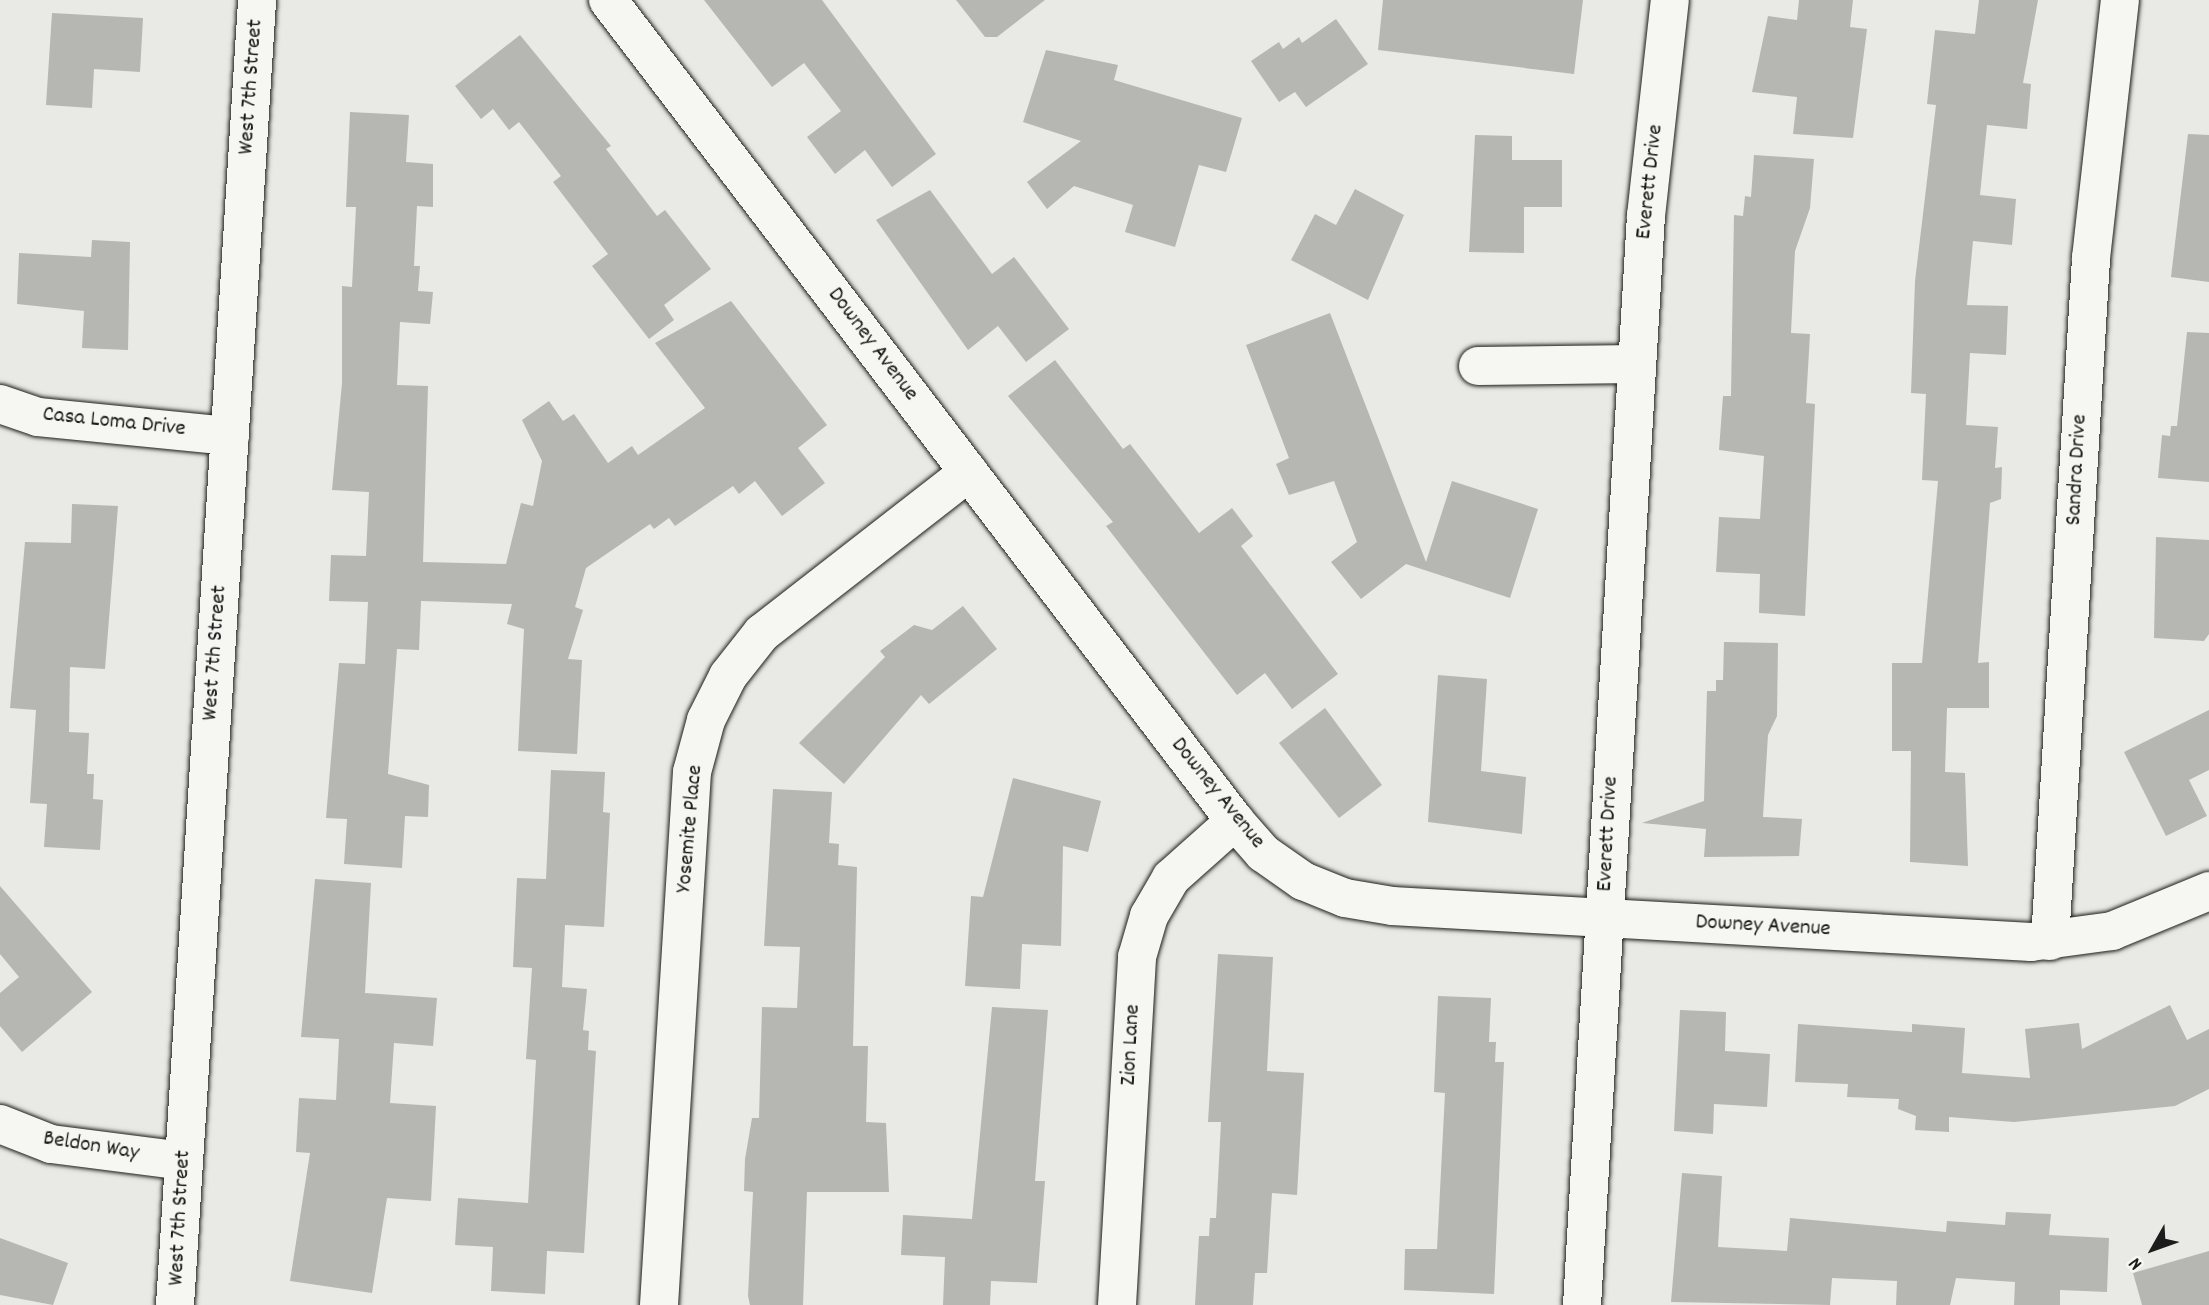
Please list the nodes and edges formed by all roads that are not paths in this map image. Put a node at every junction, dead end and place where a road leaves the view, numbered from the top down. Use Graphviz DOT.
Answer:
graph roads {
  1 [pos="257,0"];
  2 [pos="608,0"];
  3 [pos="1670,0"];
  4 [pos="2120,0"];
  5 [pos="1637,364"];
  6 [pos="1478,366"];
  7 [pos="0,404"];
  8 [pos="230,436"];
  9 [pos="969,472"];
  10 [pos="1235,821"];
  11 [pos="2209,891"];
  12 [pos="1604,918"];
  13 [pos="2050,941"];
  14 [pos="0,1124"];
  15 [pos="184,1161"];
  16 [pos="175,1305"];
  17 [pos="659,1305"];
  18 [pos="1116,1305"];
  19 [pos="1582,1305"];
  1 -- 8 [label="street, West 7th Street"];
  2 -- 9 [label="street, Downey Avenue"];
  3 -- 5 [label="street, Everett Drive"];
  4 -- 13 [label="street, Sandra Drive"];
  5 -- 6 [label="street"];
  5 -- 12 [label="street, Everett Drive"];
  7 -- 8 [label="street, Casa Loma Drive"];
  8 -- 15 [label="street, West 7th Street"];
  9 -- 10 [label="street, Downey Avenue"];
  9 -- 17 [label="street, Yosemite Place"];
  10 -- 12 [label="street, Downey Avenue"];
  10 -- 18 [label="street, Zion Lane"];
  11 -- 13 [label="street, Downey Avenue"];
  12 -- 13 [label="street, Downey Avenue"];
  12 -- 19 [label="street, Everett Drive"];
  14 -- 15 [label="street, Beldon Way"];
  15 -- 16 [label="street, West 7th Street"];
}
